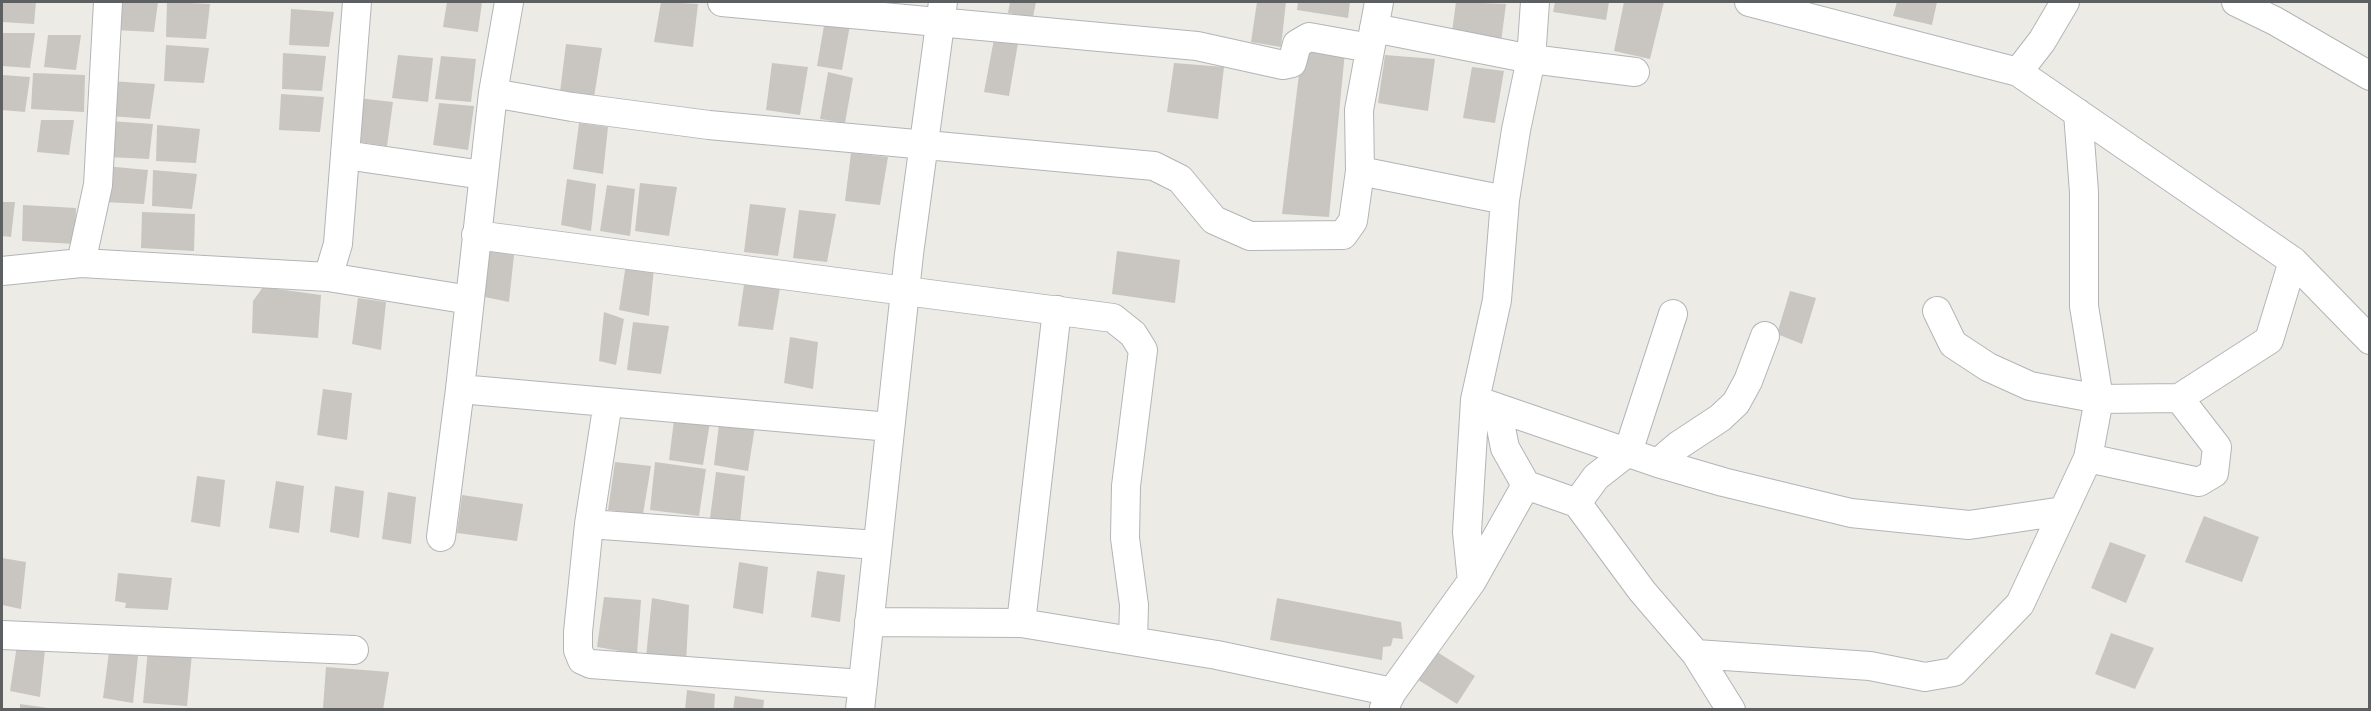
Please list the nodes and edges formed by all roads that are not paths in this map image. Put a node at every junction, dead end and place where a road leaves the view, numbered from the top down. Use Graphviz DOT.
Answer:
graph roads {
  1 [pos="108,2"];
  2 [pos="357,2"];
  3 [pos="509,2"];
  4 [pos="722,2"];
  5 [pos="728,2"];
  6 [pos="1535,2"];
  7 [pos="1749,2"];
  8 [pos="2065,2"];
  9 [pos="2236,2"];
  10 [pos="942,11"];
  11 [pos="1374,26"];
  12 [pos="1531,59"];
  13 [pos="1635,72"];
  14 [pos="2018,72"];
  15 [pos="2370,76"];
  16 [pos="494,93"];
  17 [pos="2078,113"];
  18 [pos="924,143"];
  19 [pos="345,155"];
  20 [pos="1360,171"];
  21 [pos="483,175"];
  22 [pos="1504,200"];
  23 [pos="476,235"];
  24 [pos="2293,261"];
  25 [pos="81,263"];
  26 [pos="2,271"];
  27 [pos="328,277"];
  28 [pos="904,292"];
  29 [pos="470,300"];
  30 [pos="1057,310"];
  31 [pos="1937,311"];
  32 [pos="1673,314"];
  33 [pos="1765,336"];
  34 [pos="2370,340"];
  35 [pos="460,389"];
  36 [pos="2179,398"];
  37 [pos="2099,399"];
  38 [pos="608,402"];
  39 [pos="1486,404"];
  40 [pos="890,427"];
  41 [pos="1628,452"];
  42 [pos="2088,458"];
  43 [pos="1658,463"];
  44 [pos="1526,485"];
  45 [pos="1577,502"];
  46 [pos="2063,511"];
  47 [pos="589,525"];
  48 [pos="441,537"];
  49 [pos="877,545"];
  50 [pos="1472,581"];
  51 [pos="869,622"];
  52 [pos="1021,622"];
  53 [pos="2,635"];
  54 [pos="1133,640"];
  55 [pos="354,650"];
  56 [pos="1696,654"];
  57 [pos="861,697"];
  58 [pos="1388,700"];
  59 [pos="1731,710"];
  1 -- 25 [label="street"];
  2 -- 19 [label="street"];
  3 -- 16 [label="street"];
  4 -- 5 [label="street"];
  5 -- 10 [label="street"];
  6 -- 12 [label="street"];
  7 -- 14 [label="street"];
  8 -- 14 [label="street"];
  9 -- 15 [label="street"];
  10 -- 11 [label="street"];
  10 -- 18 [label="street"];
  11 -- 12 [label="street"];
  11 -- 20 [label="street"];
  12 -- 13 [label="street"];
  12 -- 22 [label="street"];
  14 -- 17 [label="street"];
  16 -- 18 [label="street"];
  16 -- 21 [label="street"];
  17 -- 24 [label="street"];
  17 -- 37 [label="street"];
  18 -- 20 [label="street"];
  18 -- 28 [label="street"];
  19 -- 21 [label="street"];
  19 -- 27 [label="street"];
  20 -- 22 [label="street"];
  21 -- 23 [label="street"];
  22 -- 39 [label="street"];
  23 -- 28 [label="street"];
  23 -- 29 [label="street"];
  24 -- 34 [label="street"];
  24 -- 36 [label="street"];
  25 -- 26 [label="street"];
  25 -- 27 [label="street"];
  27 -- 29 [label="street"];
  28 -- 30 [label="street"];
  28 -- 40 [label="street"];
  29 -- 35 [label="street"];
  30 -- 52 [label="street"];
  30 -- 54 [label="street"];
  31 -- 37 [label="street"];
  32 -- 41 [label="street"];
  33 -- 43 [label="street"];
  35 -- 38 [label="street"];
  35 -- 48 [label="street"];
  36 -- 37 [label="street"];
  36 -- 42 [label="street"];
  37 -- 42 [label="street"];
  38 -- 40 [label="street"];
  38 -- 47 [label="street"];
  39 -- 41 [label="street"];
  39 -- 44 [label="street"];
  39 -- 50 [label="street"];
  40 -- 49 [label="street"];
  41 -- 43 [label="street"];
  41 -- 45 [label="street"];
  42 -- 46 [label="street"];
  43 -- 46 [label="street"];
  44 -- 45 [label="street"];
  44 -- 50 [label="street"];
  45 -- 56 [label="street"];
  46 -- 56 [label="street"];
  47 -- 49 [label="street"];
  47 -- 57 [label="street"];
  49 -- 51 [label="street"];
  50 -- 58 [label="street"];
  51 -- 52 [label="street"];
  51 -- 57 [label="street"];
  52 -- 54 [label="street"];
  53 -- 55 [label="street"];
  54 -- 58 [label="street"];
  56 -- 59 [label="street"];
}
